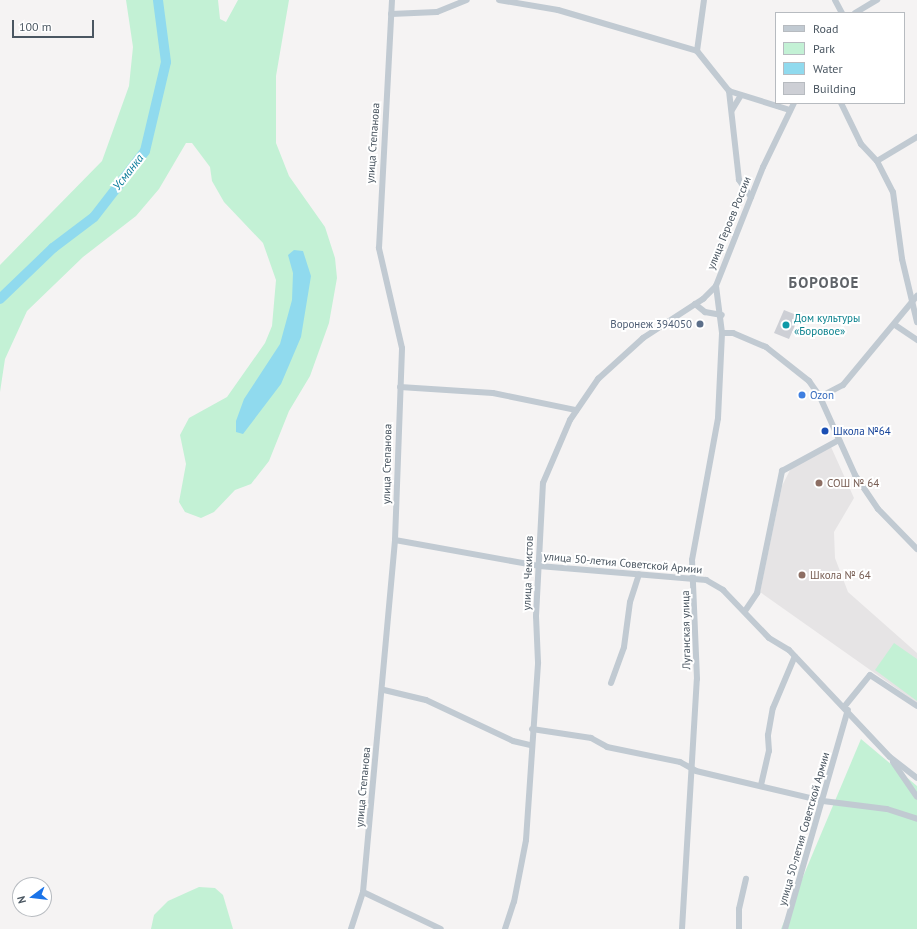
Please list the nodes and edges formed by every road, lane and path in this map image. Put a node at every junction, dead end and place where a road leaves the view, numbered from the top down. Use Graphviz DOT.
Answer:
graph roads {
  1 [pos="392,0"];
  2 [pos="467,0"];
  3 [pos="499,0"];
  4 [pos="704,0"];
  5 [pos="835,0"];
  6 [pos="877,0"];
  7 [pos="841,12"];
  8 [pos="857,12"];
  9 [pos="391,14"];
  10 [pos="697,51"];
  11 [pos="729,91"];
  12 [pos="741,95"];
  13 [pos="793,104"];
  14 [pos="841,104"];
  15 [pos="790,110"];
  16 [pos="731,114"];
  17 [pos="917,137"];
  18 [pos="876,161"];
  19 [pos="751,196"];
  20 [pos="716,286"];
  21 [pos="917,296"];
  22 [pos="911,301"];
  23 [pos="695,304"];
  24 [pos="722,315"];
  25 [pos="917,322"];
  26 [pos="894,325"];
  27 [pos="722,333"];
  28 [pos="917,340"];
  29 [pos="400,387"];
  30 [pos="820,397"];
  31 [pos="576,410"];
  32 [pos="840,440"];
  33 [pos="395,540"];
  34 [pos="917,549"];
  35 [pos="539,566"];
  36 [pos="639,574"];
  37 [pos="695,580"];
  38 [pos="745,611"];
  39 [pos="795,656"];
  40 [pos="611,683"];
  41 [pos="384,690"];
  42 [pos="917,706"];
  43 [pos="846,709"];
  44 [pos="532,729"];
  45 [pos="531,745"];
  46 [pos="890,757"];
  47 [pos="689,766"];
  48 [pos="917,778"];
  49 [pos="761,785"];
  50 [pos="917,797"];
  51 [pos="823,801"];
  52 [pos="917,819"];
  53 [pos="746,879"];
  54 [pos="363,892"];
  55 [pos="351,929"];
  56 [pos="441,929"];
  57 [pos="505,929"];
  58 [pos="682,929"];
  59 [pos="739,929"];
  60 [pos="785,929"];
  1 -- 9 [label="street, улица Степанова"];
  2 -- 9 [label="street"];
  3 -- 10 [label="street"];
  4 -- 10 [label="street"];
  5 -- 7 [label="street"];
  6 -- 8 [label="street"];
  9 -- 29 [label="street, улица Степанова"];
  10 -- 11 [label="street"];
  11 -- 12 [label="street"];
  11 -- 16 [label="street"];
  12 -- 15 [label="street"];
  12 -- 16 [label="street"];
  13 -- 15 [label="street, улица Героев России"];
  14 -- 18 [label="street"];
  15 -- 19 [label="street, улица Героев России"];
  16 -- 19 [label="street"];
  17 -- 18 [label="street"];
  18 -- 22 [label="street"];
  19 -- 20 [label="street, улица Героев России"];
  20 -- 23 [label="street, улица Чекистов"];
  20 -- 24 [label="street, улица Героев России"];
  21 -- 22 [label="street"];
  22 -- 25 [label="street"];
  22 -- 26 [label="street"];
  23 -- 24 [label="street"];
  23 -- 31 [label="street, улица Чекистов"];
  24 -- 27 [label="street, улица Героев России"];
  26 -- 28 [label="street"];
  26 -- 30 [label="street"];
  27 -- 30 [label="street"];
  27 -- 37 [label="street, Луганская улица"];
  29 -- 31 [label="street"];
  29 -- 33 [label="street, улица Степанова"];
  30 -- 32 [label="street"];
  31 -- 35 [label="street, улица Чекистов"];
  32 -- 34 [label="street"];
  32 -- 38 [label="street"];
  33 -- 35 [label="street, улица 50-летия Советской Армии"];
  33 -- 41 [label="street, улица Степанова"];
  35 -- 36 [label="street, улица 50-летия Советской Армии"];
  35 -- 44 [label="street, улица Чекистов"];
  36 -- 37 [label="street, улица 50-летия Советской Армии"];
  36 -- 40 [label="street"];
  37 -- 38 [label="street, улица 50-летия Советской Армии"];
  37 -- 47 [label="street, Луганская улица"];
  38 -- 39 [label="street, улица 50-летия Советской Армии"];
  39 -- 43 [label="street, улица 50-летия Советской Армии"];
  39 -- 49 [label="street"];
  41 -- 45 [label="street"];
  41 -- 54 [label="street, улица Степанова"];
  42 -- 43 [label="street"];
  43 -- 46 [label="street, улица 50-летия Советской Армии"];
  43 -- 51 [label="street, улица 50-летия Советской Армии"];
  44 -- 45 [label="street, улица Чекистов"];
  44 -- 47 [label="street"];
  45 -- 57 [label="street, улица Чекистов"];
  46 -- 48 [label="street"];
  46 -- 50 [label="street"];
  47 -- 49 [label="street"];
  47 -- 58 [label="street, Луганская улица"];
  49 -- 51 [label="street"];
  51 -- 52 [label="street"];
  51 -- 60 [label="street, улица 50-летия Советской Армии"];
  53 -- 59 [label="street"];
  54 -- 55 [label="street, улица Степанова"];
  54 -- 56 [label="street"];
}
